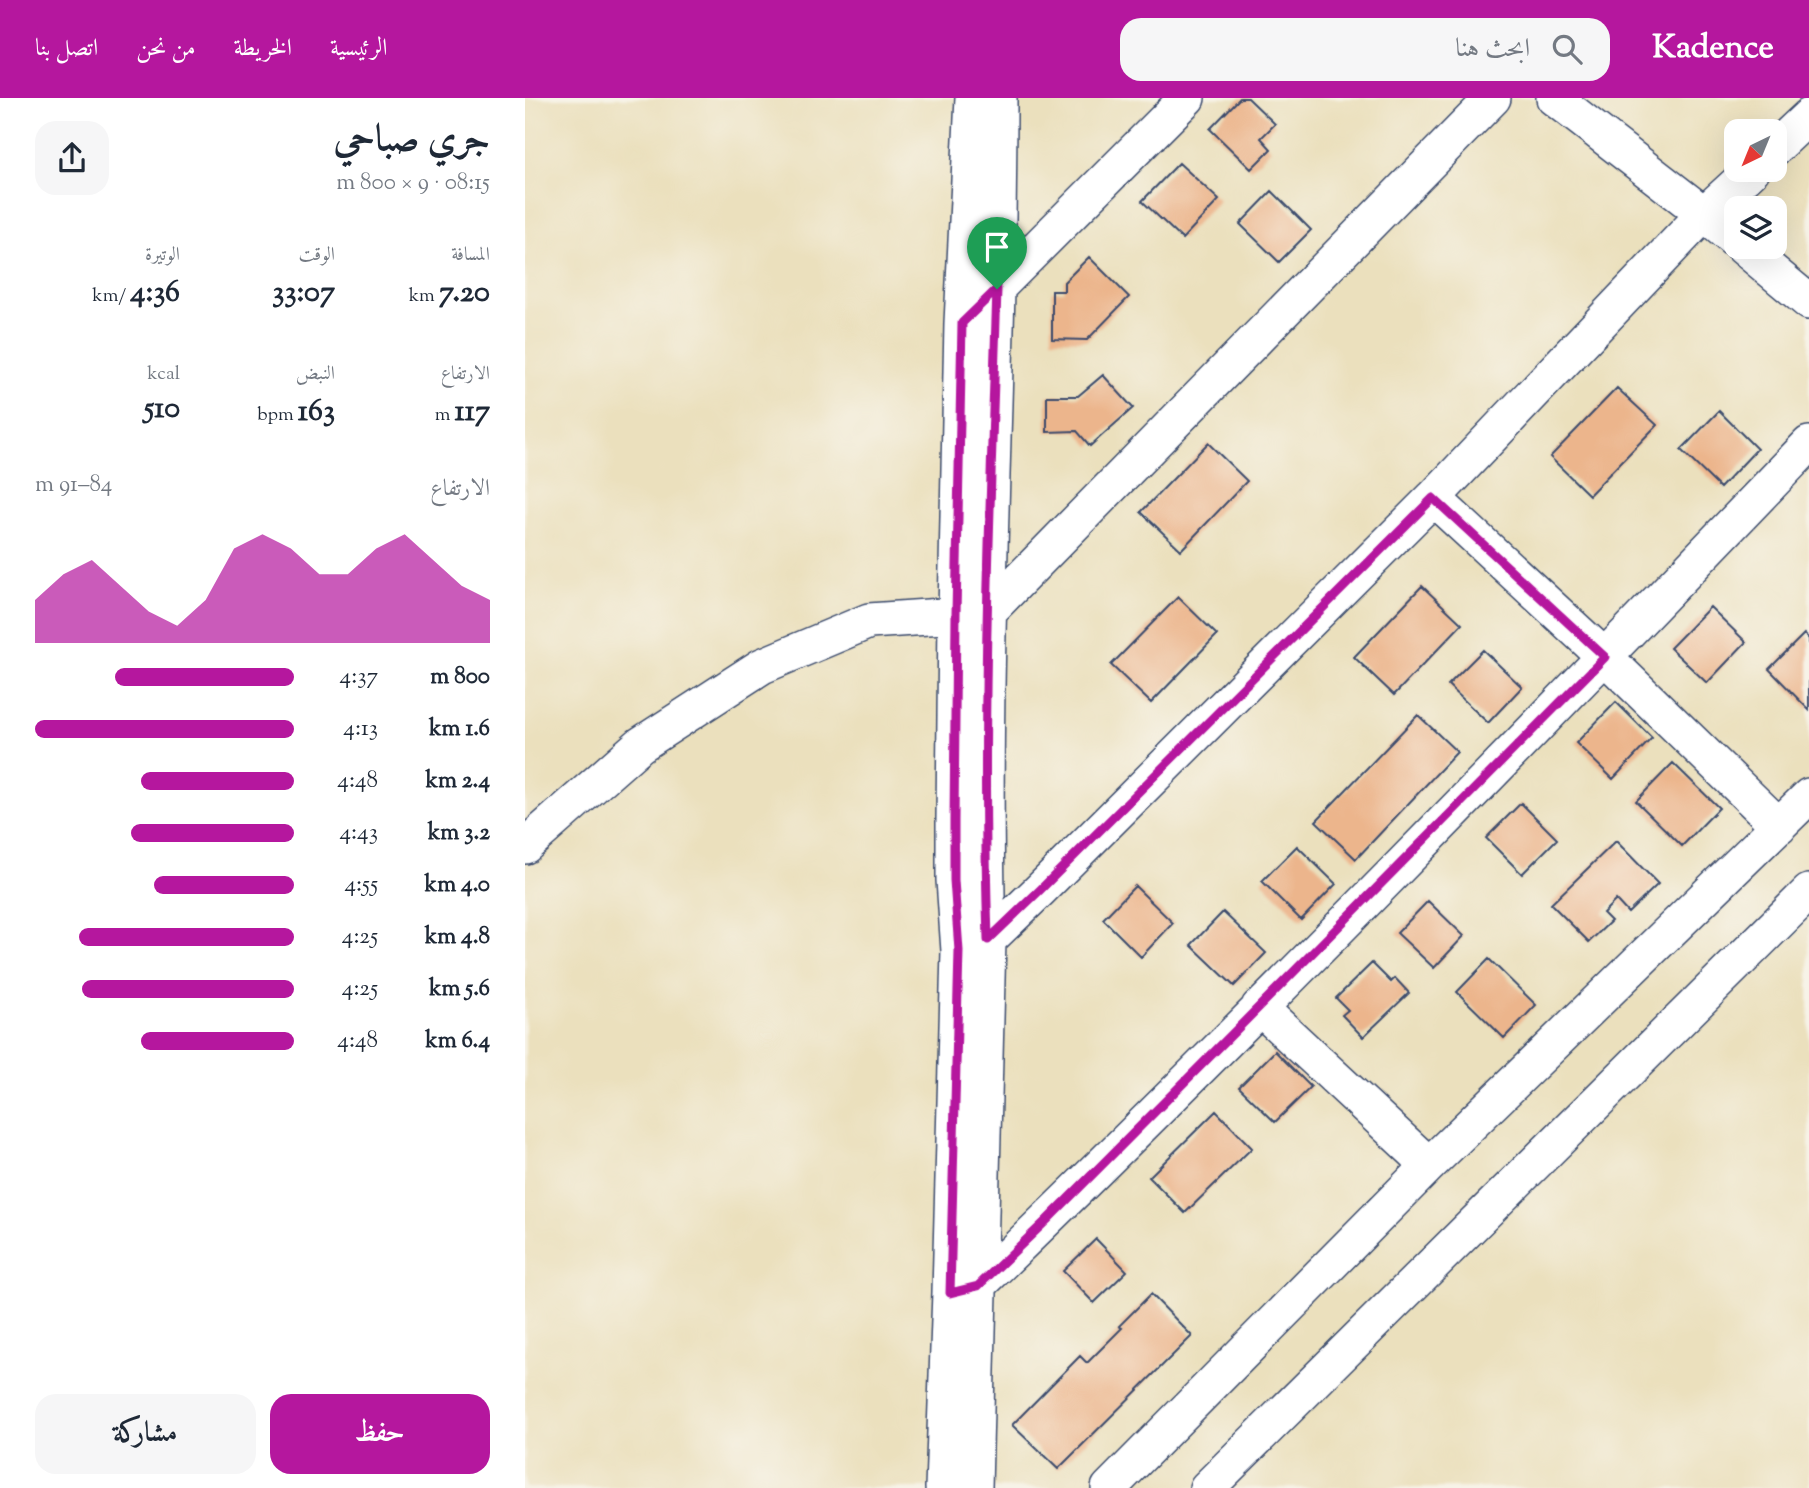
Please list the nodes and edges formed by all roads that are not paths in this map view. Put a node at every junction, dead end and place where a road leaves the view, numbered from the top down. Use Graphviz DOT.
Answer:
graph roads {
  1 [pos="973,98"];
  2 [pos="999,98"];
  3 [pos="1187,98"];
  4 [pos="1493,98"];
  5 [pos="1553,98"];
  6 [pos="1809,116"];
  7 [pos="1787,137"];
  8 [pos="1739,182"];
  9 [pos="1704,214"];
  10 [pos="1724,231"];
  11 [pos="1757,259"];
  12 [pos="997,289"];
  13 [pos="1809,302"];
  14 [pos="962,323"];
  15 [pos="1809,444"];
  16 [pos="1433,498"];
  17 [pos="971,613"];
  18 [pos="1605,657"];
  19 [pos="1809,796"];
  20 [pos="1779,826"];
  21 [pos="525,846"];
  22 [pos="1809,892"];
  23 [pos="974,945"];
  24 [pos="1259,1007"];
  25 [pos="1429,1165"];
  26 [pos="964,1289"];
  27 [pos="943,1488"];
  28 [pos="974,1488"];
  29 [pos="1109,1488"];
  30 [pos="1207,1488"];
  1 -- 14 [label="street"];
  2 -- 12 [label="street"];
  3 -- 12 [label="street"];
  4 -- 17 [label="street"];
  5 -- 9 [label="street"];
  6 -- 7 [label="street"];
  8 -- 9 [label="street"];
  9 -- 10 [label="street"];
  9 -- 16 [label="street"];
  11 -- 13 [label="street"];
  12 -- 14 [label="street"];
  12 -- 17 [label="street"];
  14 -- 17 [label="street"];
  15 -- 18 [label="street"];
  16 -- 18 [label="street"];
  16 -- 23 [label="street"];
  17 -- 21 [label="street"];
  17 -- 23 [label="street"];
  18 -- 20 [label="street"];
  18 -- 24 [label="street"];
  19 -- 20 [label="street"];
  20 -- 25 [label="street"];
  22 -- 30 [label="street"];
  23 -- 26 [label="street"];
  24 -- 25 [label="street"];
  24 -- 26 [label="street"];
  25 -- 29 [label="street"];
  26 -- 27 [label="street"];
  26 -- 28 [label="street"];
}
